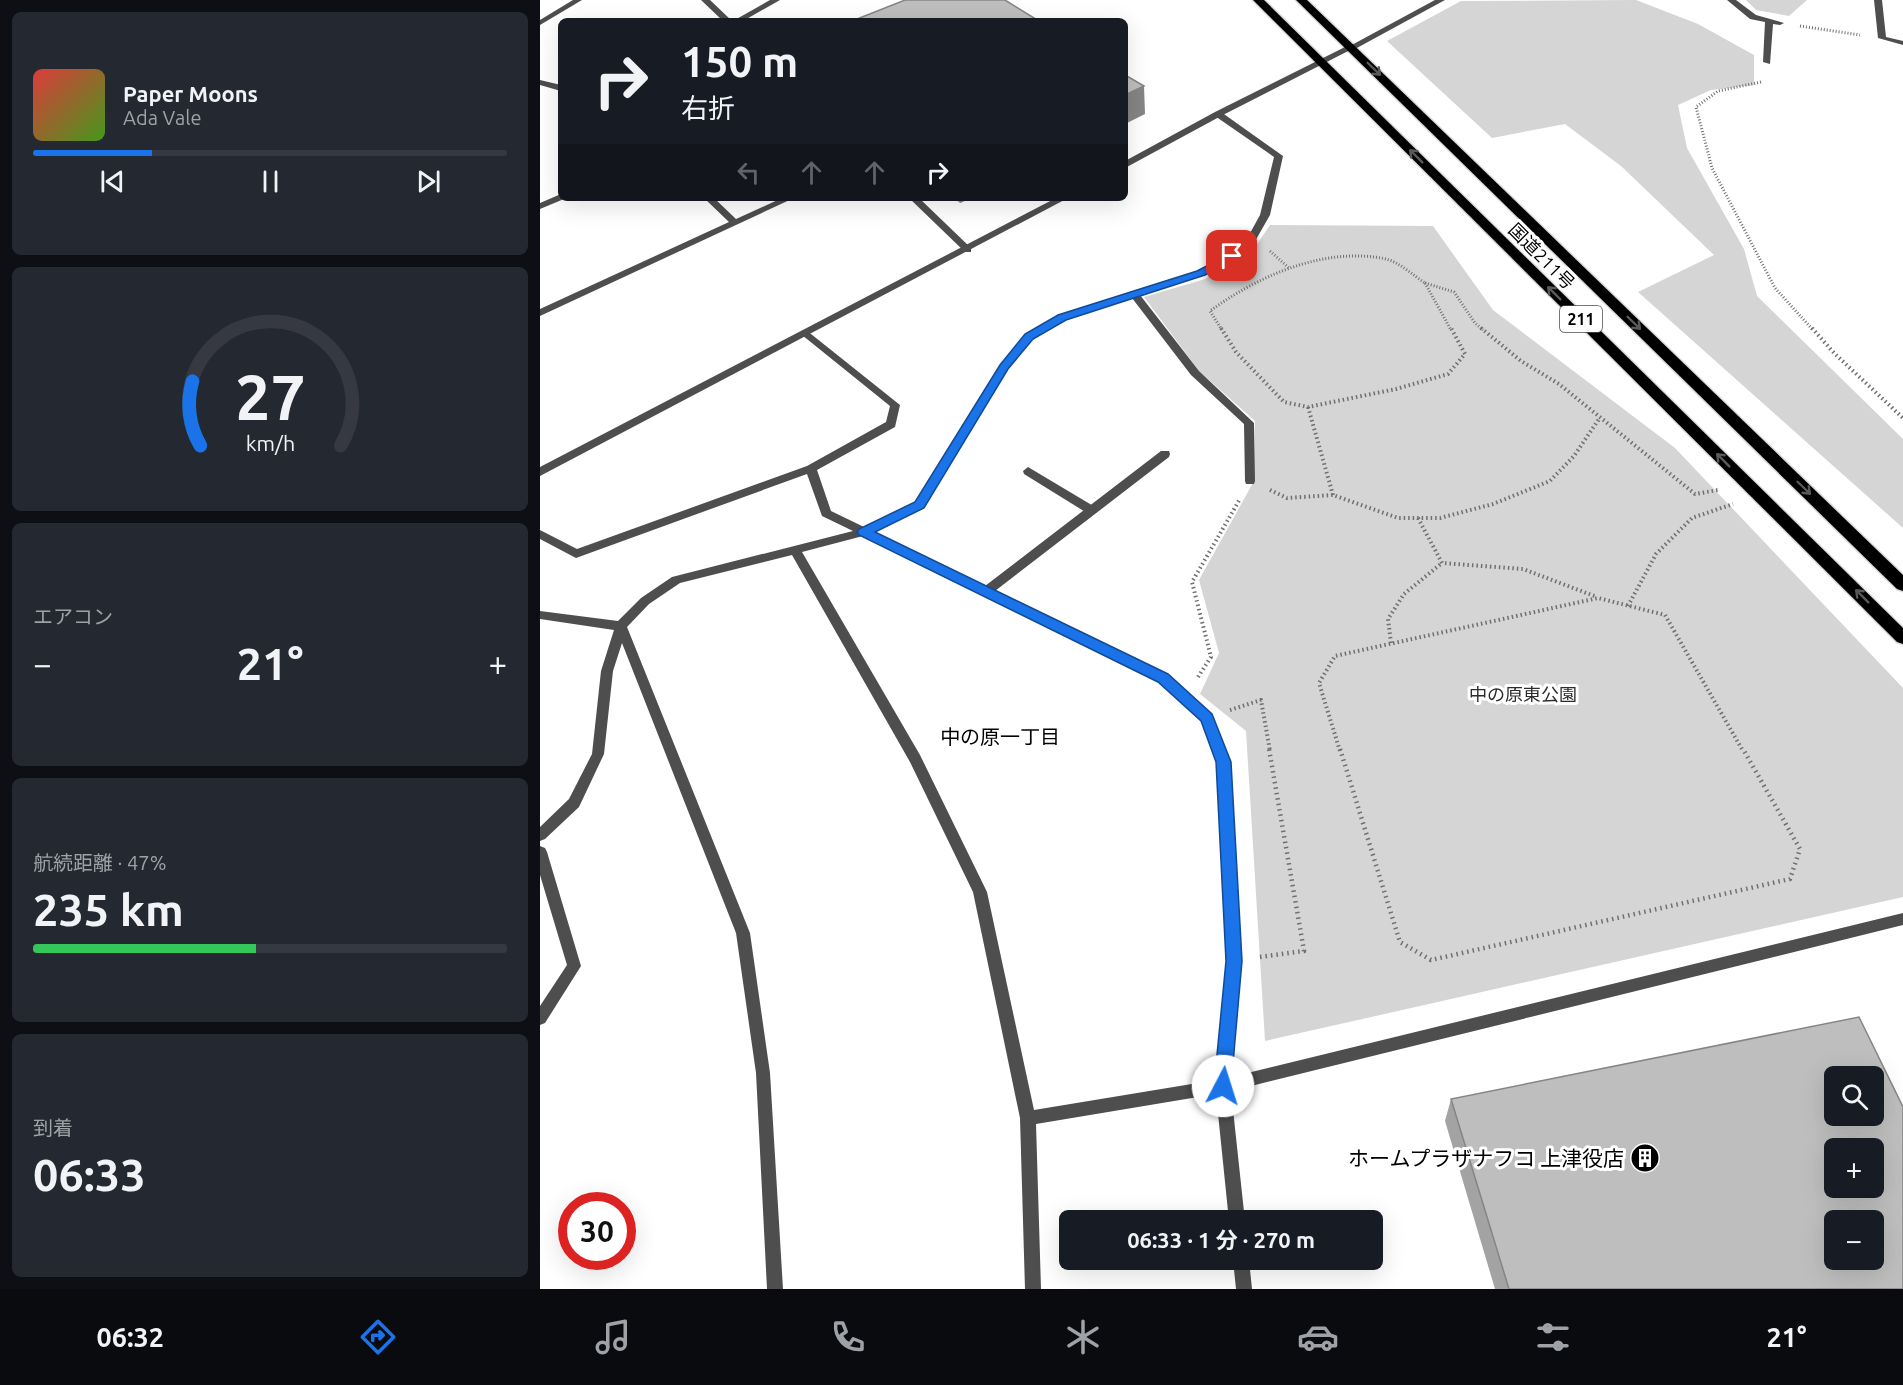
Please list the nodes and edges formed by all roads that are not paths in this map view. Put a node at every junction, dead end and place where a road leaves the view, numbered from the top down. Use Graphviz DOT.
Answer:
graph roads {
  1 [pos="578,0"];
  2 [pos="705,0"];
  3 [pos="776,0"];
  4 [pos="1258,0"];
  5 [pos="1301,0"];
  6 [pos="1441,0"];
  7 [pos="1731,0"];
  8 [pos="1878,0"];
  9 [pos="725,18"];
  10 [pos="743,18"];
  11 [pos="1769,21"];
  12 [pos="540,23"];
  13 [pos="1780,23"];
  14 [pos="1903,43"];
  15 [pos="1352,47"];
  16 [pos="1767,62"];
  17 [pos="1321,63"];
  18 [pos="540,82"];
  19 [pos="558,87"];
  20 [pos="1218,114"];
  21 [pos="1128,163"];
  22 [pos="558,198"];
  23 [pos="712,201"];
  24 [pos="783,201"];
  25 [pos="917,201"];
  26 [pos="1058,201"];
  27 [pos="540,206"];
  28 [pos="735,223"];
  29 [pos="968,250"];
  30 [pos="1134,294"];
  31 [pos="540,313"];
  32 [pos="806,333"];
  33 [pos="1165,454"];
  34 [pos="811,469"];
  35 [pos="1028,471"];
  36 [pos="540,472"];
  37 [pos="1250,481"];
  38 [pos="1091,510"];
  39 [pos="864,532"];
  40 [pos="540,534"];
  41 [pos="795,550"];
  42 [pos="1903,585"];
  43 [pos="985,592"];
  44 [pos="540,615"];
  45 [pos="621,626"];
  46 [pos="1903,638"];
  47 [pos="540,835"];
  48 [pos="540,852"];
  49 [pos="1903,919"];
  50 [pos="540,1018"];
  51 [pos="1223,1086"];
  52 [pos="1028,1118"];
  53 [pos="1236,1210"];
  54 [pos="1242,1270"];
  55 [pos="775,1289"];
  56 [pos="1033,1289"];
  57 [pos="1244,1289"];
  1 -- 12 [label="street"];
  2 -- 9 [label="street"];
  3 -- 10 [label="street"];
  4 -- 17 [label="highway, 国道211号 / 211"];
  5 -- 15 [label="highway, 国道211号 / 211"];
  6 -- 15 [label="street"];
  7 -- 11 [label="street"];
  8 -- 14 [label="street"];
  11 -- 13 [label="street"];
  11 -- 16 [label="street"];
  15 -- 17 [label="street"];
  15 -- 42 [label="highway, 国道211号 / 211, one-way"];
  17 -- 20 [label="street"];
  46 -- 17 [label="highway, 国道211号 / 211, one-way"];
  18 -- 19 [label="street"];
  20 -- 21 [label="street"];
  20 -- 30 [label="street"];
  22 -- 27 [label="street"];
  23 -- 28 [label="street"];
  24 -- 28 [label="street"];
  25 -- 29 [label="street"];
  26 -- 29 [label="street"];
  28 -- 31 [label="street"];
  29 -- 32 [label="street"];
  30 -- 37 [label="street"];
  30 -- 39 [label="street"];
  32 -- 34 [label="street"];
  32 -- 36 [label="street"];
  33 -- 38 [label="street"];
  34 -- 39 [label="street"];
  34 -- 40 [label="street"];
  35 -- 38 [label="street"];
  38 -- 43 [label="street"];
  39 -- 41 [label="street"];
  39 -- 43 [label="street"];
  41 -- 45 [label="street"];
  41 -- 52 [label="street"];
  43 -- 51 [label="street"];
  44 -- 45 [label="street"];
  45 -- 47 [label="street"];
  45 -- 55 [label="street"];
  48 -- 50 [label="street"];
  49 -- 51 [label="street"];
  51 -- 52 [label="street"];
  51 -- 53 [label="street"];
  52 -- 56 [label="street"];
  54 -- 57 [label="street"];
}
